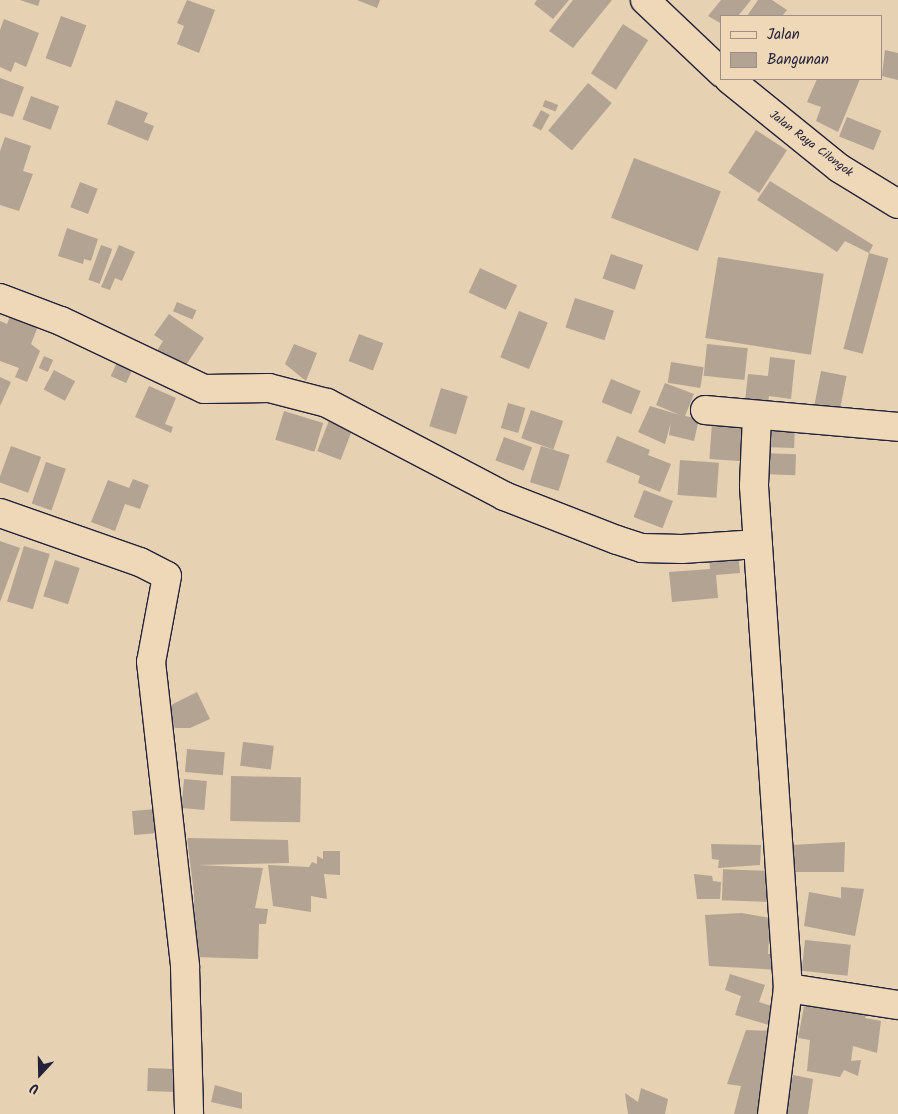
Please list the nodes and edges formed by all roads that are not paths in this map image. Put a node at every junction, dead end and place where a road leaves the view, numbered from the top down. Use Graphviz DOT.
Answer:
graph roads {
  1 [pos="645,0"];
  2 [pos="720,70"];
  3 [pos="729,80"];
  4 [pos="898,204"];
  5 [pos="0,298"];
  6 [pos="705,410"];
  7 [pos="757,416"];
  8 [pos="898,427"];
  9 [pos="0,513"];
  10 [pos="758,544"];
  11 [pos="788,988"];
  12 [pos="898,1005"];
  13 [pos="189,1114"];
  14 [pos="772,1114"];
  1 -- 2 [label="main road"];
  3 -- 4 [label="main road, Jalan Raya Cilongok"];
  5 -- 10 [label="main road"];
  6 -- 7 [label="main road"];
  7 -- 8 [label="main road"];
  7 -- 10 [label="main road"];
  9 -- 13 [label="main road"];
  10 -- 11 [label="main road"];
  11 -- 12 [label="main road"];
  11 -- 14 [label="main road"];
}
